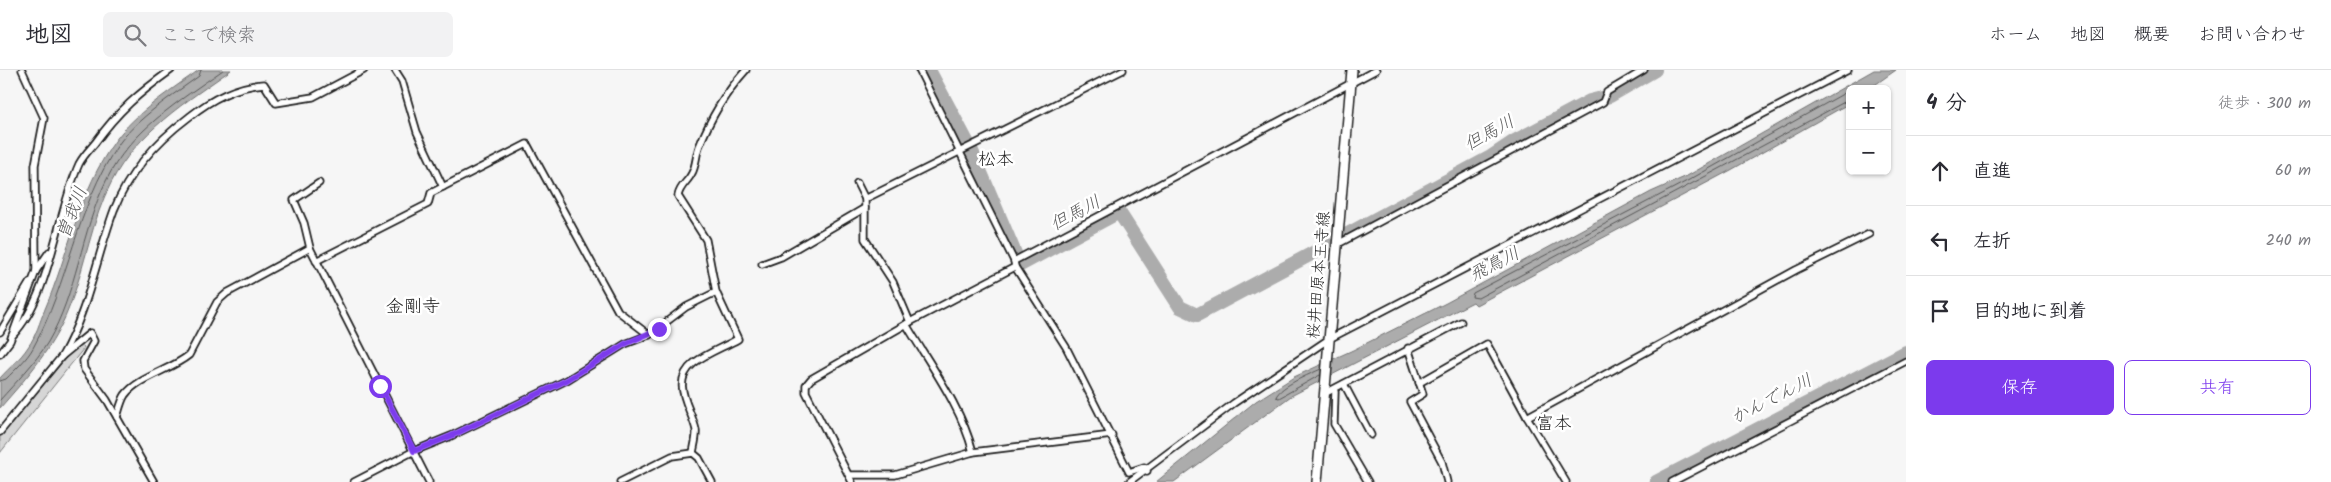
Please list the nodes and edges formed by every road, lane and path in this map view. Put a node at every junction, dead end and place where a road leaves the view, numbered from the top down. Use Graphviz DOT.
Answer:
graph roads {
  1 [pos="22,70"];
  2 [pos="172,70"];
  3 [pos="364,70"];
  4 [pos="395,70"];
  5 [pos="746,70"];
  6 [pos="919,70"];
  7 [pos="1123,70"];
  8 [pos="1352,70"];
  9 [pos="1376,70"];
  10 [pos="1644,70"];
  11 [pos="1848,70"];
  12 [pos="1351,82"];
  13 [pos="958,151"];
  14 [pos="319,183"];
  15 [pos="857,183"];
  16 [pos="443,187"];
  17 [pos="865,198"];
  18 [pos="865,208"];
  19 [pos="1869,234"];
  20 [pos="53,246"];
  21 [pos="1336,246"];
  22 [pos="310,248"];
  23 [pos="316,261"];
  24 [pos="762,264"];
  25 [pos="1014,264"];
  26 [pos="36,271"];
  27 [pos="716,292"];
  28 [pos="1461,322"];
  29 [pos="908,323"];
  30 [pos="0,332"];
  31 [pos="649,335"];
  32 [pos="12,336"];
  33 [pos="1329,339"];
  34 [pos="1408,348"];
  35 [pos="0,354"];
  36 [pos="62,356"];
  37 [pos="1906,361"];
  38 [pos="1419,383"];
  39 [pos="1344,384"];
  40 [pos="1335,392"];
  41 [pos="1324,393"];
  42 [pos="117,417"];
  43 [pos="1526,417"];
  44 [pos="0,432"];
  45 [pos="1371,435"];
  46 [pos="1112,436"];
  47 [pos="414,451"];
  48 [pos="973,452"];
  49 [pos="693,453"];
  50 [pos="1146,471"];
  51 [pos="850,475"];
  52 [pos="154,482"];
  53 [pos="354,482"];
  54 [pos="429,482"];
  55 [pos="620,482"];
  56 [pos="712,482"];
  57 [pos="852,482"];
  58 [pos="1129,482"];
  59 [pos="1317,482"];
  60 [pos="1368,482"];
  61 [pos="1446,482"];
  62 [pos="1566,482"];
  63 [pos="1672,482"];
  1 -- 26 [label="street"];
  2 -- 20 [label="street"];
  3 -- 36 [label="street"];
  4 -- 16 [label="street"];
  5 -- 27 [label="street"];
  6 -- 13 [label="street"];
  7 -- 13 [label="street"];
  8 -- 12 [label="main road, 桜井田原本王寺線"];
  9 -- 12 [label="street"];
  10 -- 21 [label="street"];
  11 -- 33 [label="street"];
  12 -- 21 [label="main road, 桜井田原本王寺線"];
  12 -- 25 [label="street"];
  13 -- 17 [label="street"];
  13 -- 25 [label="street"];
  14 -- 22 [label="street"];
  15 -- 17 [label="street"];
  16 -- 23 [label="street"];
  16 -- 31 [label="street"];
  17 -- 18 [label="street"];
  18 -- 24 [label="street"];
  18 -- 29 [label="street"];
  19 -- 43 [label="street"];
  20 -- 26 [label="street"];
  20 -- 32 [label="street"];
  21 -- 33 [label="main road, 桜井田原本王寺線"];
  22 -- 23 [label="street"];
  22 -- 42 [label="street"];
  23 -- 47 [label="street"];
  25 -- 29 [label="street"];
  25 -- 46 [label="street"];
  26 -- 30 [label="street"];
  26 -- 32 [label="street"];
  27 -- 31 [label="street"];
  27 -- 49 [label="street"];
  28 -- 34 [label="street"];
  29 -- 48 [label="street"];
  29 -- 51 [label="street"];
  31 -- 47 [label="street"];
  32 -- 35 [label="street"];
  33 -- 41 [label="main road, 桜井田原本王寺線"];
  33 -- 50 [label="street"];
  34 -- 38 [label="street"];
  34 -- 39 [label="street"];
  36 -- 42 [label="street"];
  36 -- 44 [label="street"];
  37 -- 63 [label="street"];
  38 -- 43 [label="street"];
  38 -- 61 [label="street"];
  39 -- 41 [label="street"];
  39 -- 45 [label="street"];
  40 -- 60 [label="street"];
  41 -- 59 [label="main road, 桜井田原本王寺線"];
  42 -- 52 [label="street"];
  43 -- 62 [label="street"];
  46 -- 48 [label="street"];
  46 -- 50 [label="street"];
  47 -- 53 [label="street"];
  47 -- 54 [label="street"];
  48 -- 51 [label="street"];
  49 -- 55 [label="street"];
  49 -- 56 [label="street"];
  50 -- 58 [label="street"];
  51 -- 57 [label="street"];
}
